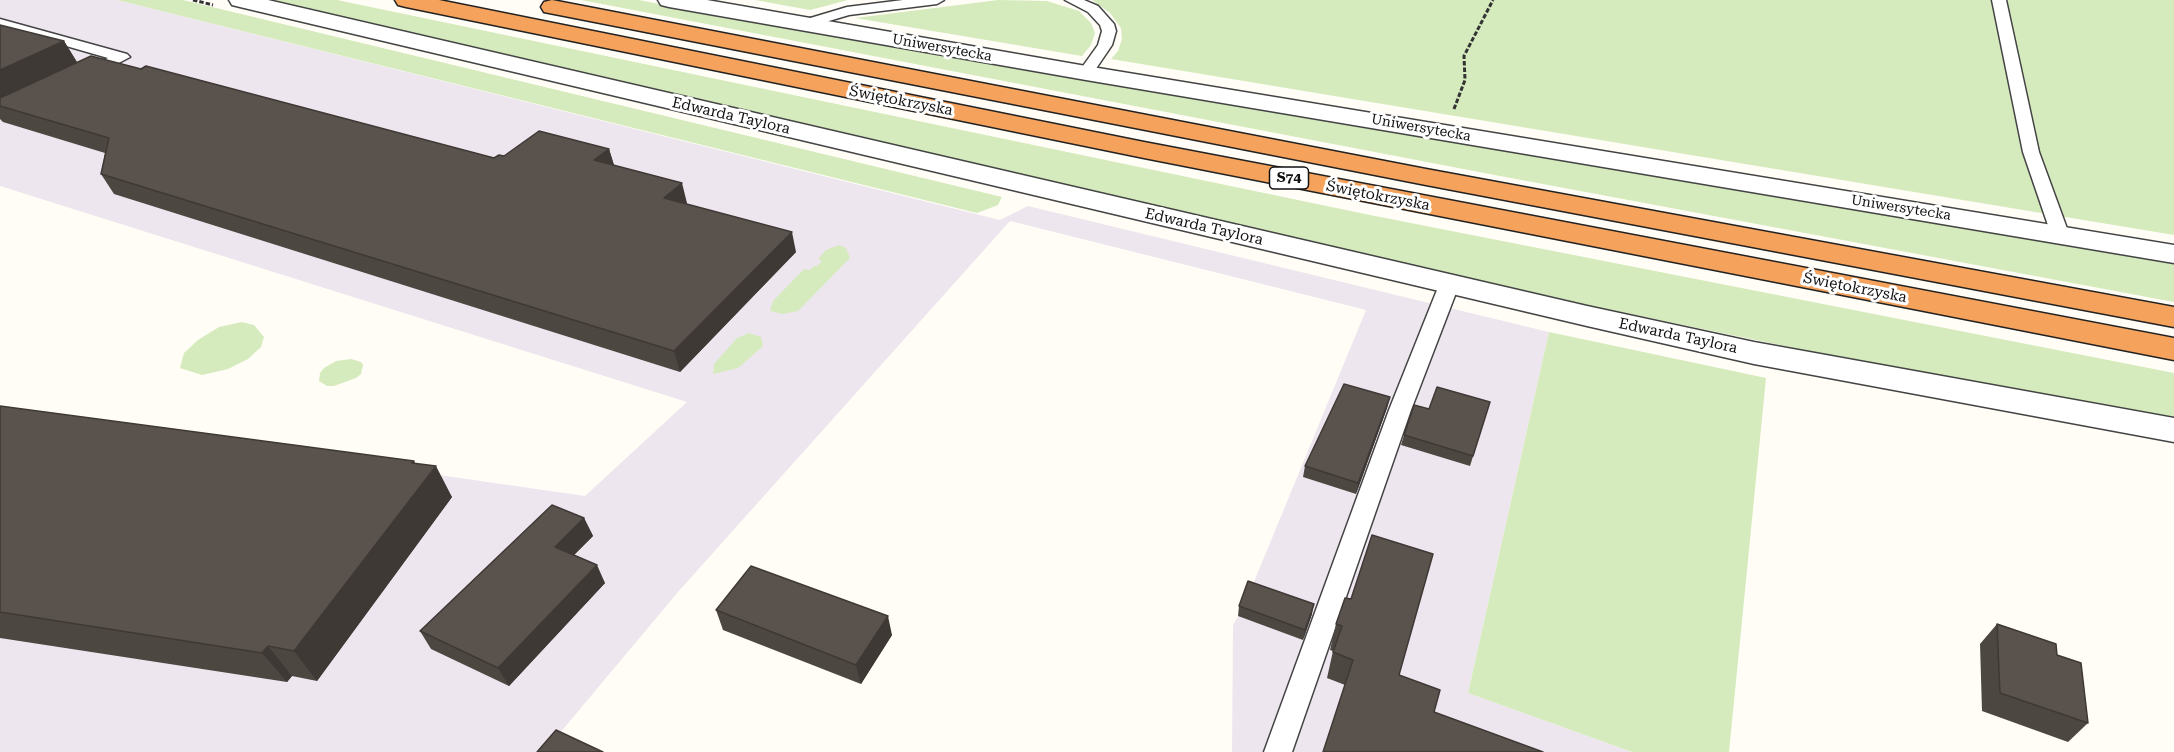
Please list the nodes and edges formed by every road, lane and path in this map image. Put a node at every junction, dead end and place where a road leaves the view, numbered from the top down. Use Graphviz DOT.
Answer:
graph roads {
  1 [pos="240,0"];
  2 [pos="406,0"];
  3 [pos="516,0"];
  4 [pos="669,0"];
  5 [pos="937,0"];
  6 [pos="1072,0"];
  7 [pos="1493,0"];
  8 [pos="1999,0"];
  9 [pos="0,23"];
  10 [pos="802,25"];
  11 [pos="1086,73"];
  12 [pos="71,82"];
  13 [pos="1447,132"];
  14 [pos="2060,234"];
  15 [pos="2174,254"];
  16 [pos="1449,285"];
  17 [pos="2174,317"];
  18 [pos="2174,349"];
  19 [pos="2174,430"];
  20 [pos="1278,752"];
  1 -- 16 [label="street, Edwarda Taylora"];
  2 -- 18 [label="highway, Świętokrzyska / S74"];
  3 -- 17 [label="highway, Świętokrzyska / S74"];
  4 -- 10 [label="street, Uniwersytecka"];
  5 -- 10 [label="lane"];
  6 -- 11 [label="lane"];
  7 -- 13 [label="path"];
  8 -- 14 [label="lane"];
  9 -- 12 [label="lane"];
  10 -- 11 [label="street, Uniwersytecka"];
  11 -- 13 [label="street, Uniwersytecka"];
  13 -- 14 [label="street, Uniwersytecka"];
  14 -- 15 [label="street, Uniwersytecka"];
  16 -- 19 [label="street, Edwarda Taylora"];
  16 -- 20 [label="lane"];
}
